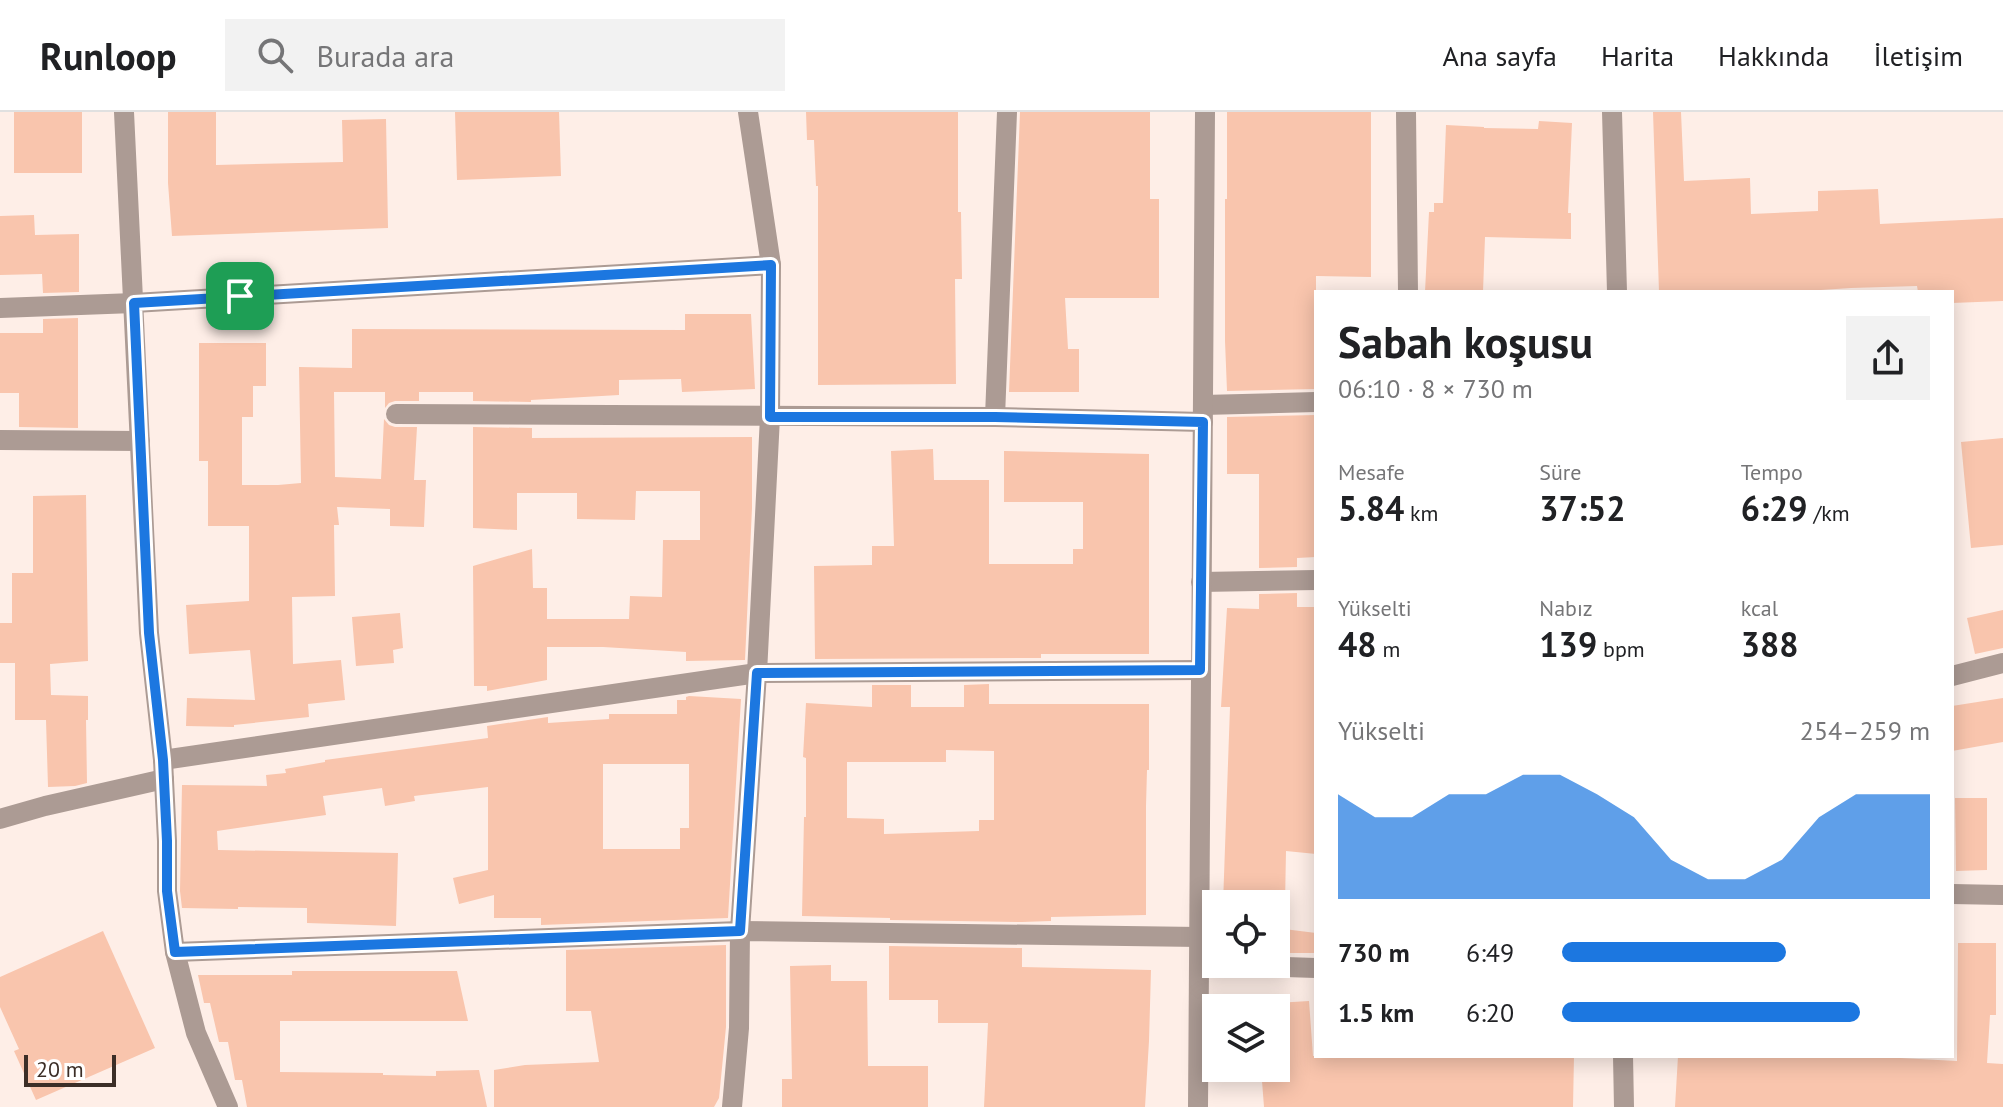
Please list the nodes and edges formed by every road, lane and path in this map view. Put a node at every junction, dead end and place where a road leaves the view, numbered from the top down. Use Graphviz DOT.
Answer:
graph roads {
  1 [pos="124,112"];
  2 [pos="748,112"];
  3 [pos="1007,112"];
  4 [pos="1205,112"];
  5 [pos="1406,112"];
  6 [pos="1612,112"];
  7 [pos="771,265"];
  8 [pos="1408,290"];
  9 [pos="1617,290"];
  10 [pos="134,303"];
  11 [pos="0,308"];
  12 [pos="1314,402"];
  13 [pos="396,414"];
  14 [pos="1203,414"];
  15 [pos="770,417"];
  16 [pos="995,417"];
  17 [pos="0,440"];
  18 [pos="140,441"];
  19 [pos="1314,580"];
  20 [pos="1201,582"];
  21 [pos="2003,663"];
  22 [pos="1200,670"];
  23 [pos="757,673"];
  24 [pos="1954,675"];
  25 [pos="164,770"];
  26 [pos="0,819"];
  27 [pos="1954,894"];
  28 [pos="2003,895"];
  29 [pos="740,931"];
  30 [pos="1199,937"];
  31 [pos="175,952"];
  32 [pos="1199,964"];
  33 [pos="1314,968"];
  34 [pos="1623,1058"];
  35 [pos="228,1107"];
  36 [pos="732,1107"];
  37 [pos="1198,1107"];
  38 [pos="1624,1107"];
  1 -- 10 [label="street"];
  2 -- 7 [label="street"];
  3 -- 16 [label="street"];
  4 -- 14 [label="street"];
  5 -- 8 [label="street"];
  6 -- 9 [label="street"];
  7 -- 10 [label="street"];
  7 -- 15 [label="street"];
  10 -- 11 [label="street"];
  10 -- 18 [label="street"];
  12 -- 14 [label="street"];
  13 -- 15 [label="street"];
  14 -- 16 [label="street"];
  14 -- 20 [label="street"];
  15 -- 16 [label="street"];
  15 -- 23 [label="street"];
  17 -- 18 [label="street"];
  18 -- 25 [label="street"];
  19 -- 20 [label="street"];
  20 -- 22 [label="street"];
  21 -- 24 [label="street"];
  22 -- 23 [label="street"];
  22 -- 30 [label="street"];
  23 -- 25 [label="street"];
  23 -- 29 [label="street"];
  25 -- 26 [label="street"];
  25 -- 31 [label="street"];
  27 -- 28 [label="street"];
  29 -- 30 [label="street"];
  29 -- 31 [label="street"];
  29 -- 36 [label="street"];
  30 -- 32 [label="street"];
  31 -- 35 [label="street"];
  32 -- 33 [label="street"];
  32 -- 37 [label="street"];
  34 -- 38 [label="street"];
}
